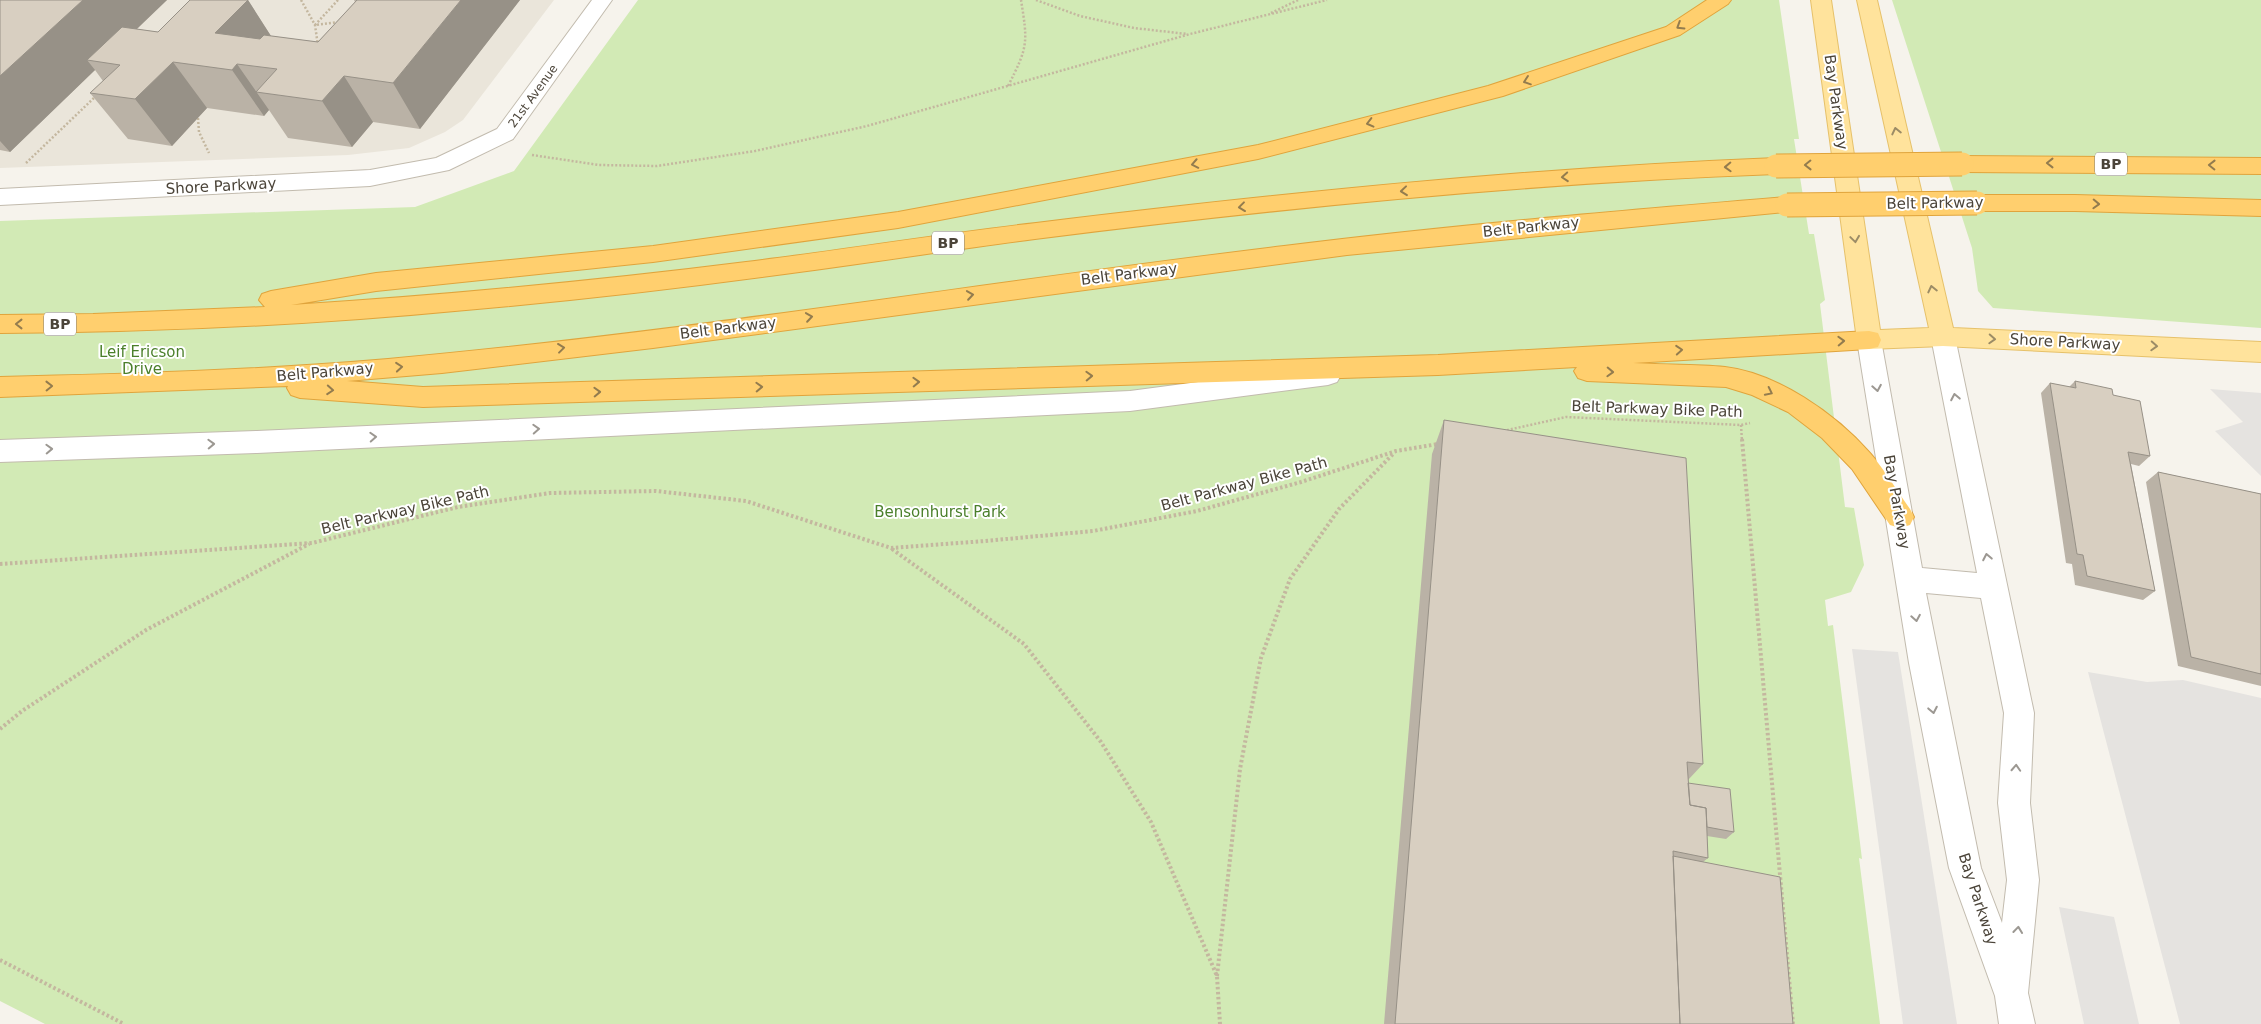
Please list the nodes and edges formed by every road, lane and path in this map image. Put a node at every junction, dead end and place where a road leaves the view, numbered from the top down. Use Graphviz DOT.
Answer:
graph roads {
  1 [pos="301,0"];
  2 [pos="338,0"];
  3 [pos="602,0"];
  4 [pos="1021,0"];
  5 [pos="1036,0"];
  6 [pos="1298,0"];
  7 [pos="1327,0"];
  8 [pos="1721,0"];
  9 [pos="1821,0"];
  10 [pos="1867,0"];
  11 [pos="1263,16"];
  12 [pos="340,22"];
  13 [pos="315,26"];
  14 [pos="1190,34"];
  15 [pos="319,51"];
  16 [pos="1008,87"];
  17 [pos="101,90"];
  18 [pos="198,118"];
  19 [pos="527,155"];
  20 [pos="210,157"];
  21 [pos="24,165"];
  22 [pos="441,165"];
  23 [pos="2261,166"];
  24 [pos="0,197"];
  25 [pos="2261,208"];
  26 [pos="0,324"];
  27 [pos="120,324"];
  28 [pos="1943,337"];
  29 [pos="1870,340"];
  30 [pos="2261,352"];
  31 [pos="1438,365"];
  32 [pos="1393,366"];
  33 [pos="211,382"];
  34 [pos="0,387"];
  35 [pos="1757,422"];
  36 [pos="1741,425"];
  37 [pos="1499,432"];
  38 [pos="1442,443"];
  39 [pos="0,451"];
  40 [pos="1396,452"];
  41 [pos="1900,517"];
  42 [pos="312,542"];
  43 [pos="891,548"];
  44 [pos="0,564"];
  45 [pos="1910,579"];
  46 [pos="1993,587"];
  47 [pos="0,729"];
  48 [pos="0,960"];
  49 [pos="1217,976"];
  50 [pos="2014,1010"];
  51 [pos="124,1024"];
  52 [pos="1220,1024"];
  53 [pos="1793,1024"];
  1 -- 13 [label="path"];
  2 -- 13 [label="path"];
  3 -- 22 [label="street, 21st Avenue"];
  4 -- 16 [label="path"];
  5 -- 14 [label="path"];
  6 -- 11 [label="path"];
  7 -- 11 [label="path"];
  8 -- 27 [label="highway, one-way"];
  9 -- 29 [label="main road, Bay Parkway, one-way"];
  28 -- 10 [label="main road, Bay Parkway, one-way"];
  11 -- 14 [label="path"];
  12 -- 13 [label="path"];
  13 -- 15 [label="path"];
  14 -- 16 [label="path"];
  16 -- 19 [label="path"];
  17 -- 21 [label="path"];
  18 -- 20 [label="path"];
  22 -- 24 [label="street, Shore Parkway"];
  23 -- 27 [label="highway, BP, one-way, bridge"];
  33 -- 25 [label="highway, Belt Parkway, one-way, bridge"];
  27 -- 26 [label="highway, BP, one-way"];
  28 -- 29 [label="main road, Shore Parkway"];
  28 -- 30 [label="main road, Shore Parkway, one-way"];
  46 -- 28 [label="street, Bay Parkway, one-way"];
  31 -- 29 [label="highway, one-way"];
  29 -- 41 [label="street, Bay Parkway, one-way"];
  31 -- 32 [label="highway"];
  31 -- 41 [label="highway, one-way"];
  33 -- 32 [label="highway, one-way"];
  39 -- 32 [label="street, one-way"];
  34 -- 33 [label="highway, Belt Parkway, one-way"];
  35 -- 36 [label="path, Belt Parkway Bike Path"];
  36 -- 37 [label="path, Belt Parkway Bike Path"];
  36 -- 53 [label="path"];
  38 -- 40 [label="path, Belt Parkway Bike Path"];
  40 -- 43 [label="path, Belt Parkway Bike Path"];
  40 -- 49 [label="path"];
  41 -- 45 [label="street, Bay Parkway"];
  42 -- 43 [label="path, Belt Parkway Bike Path"];
  42 -- 44 [label="path, Belt Parkway Bike Path"];
  42 -- 47 [label="path"];
  43 -- 49 [label="path"];
  45 -- 46 [label="street"];
  45 -- 50 [label="street, Bay Parkway, one-way"];
  50 -- 46 [label="street, Bay Parkway, one-way"];
  48 -- 51 [label="path"];
  49 -- 52 [label="path"];
}
